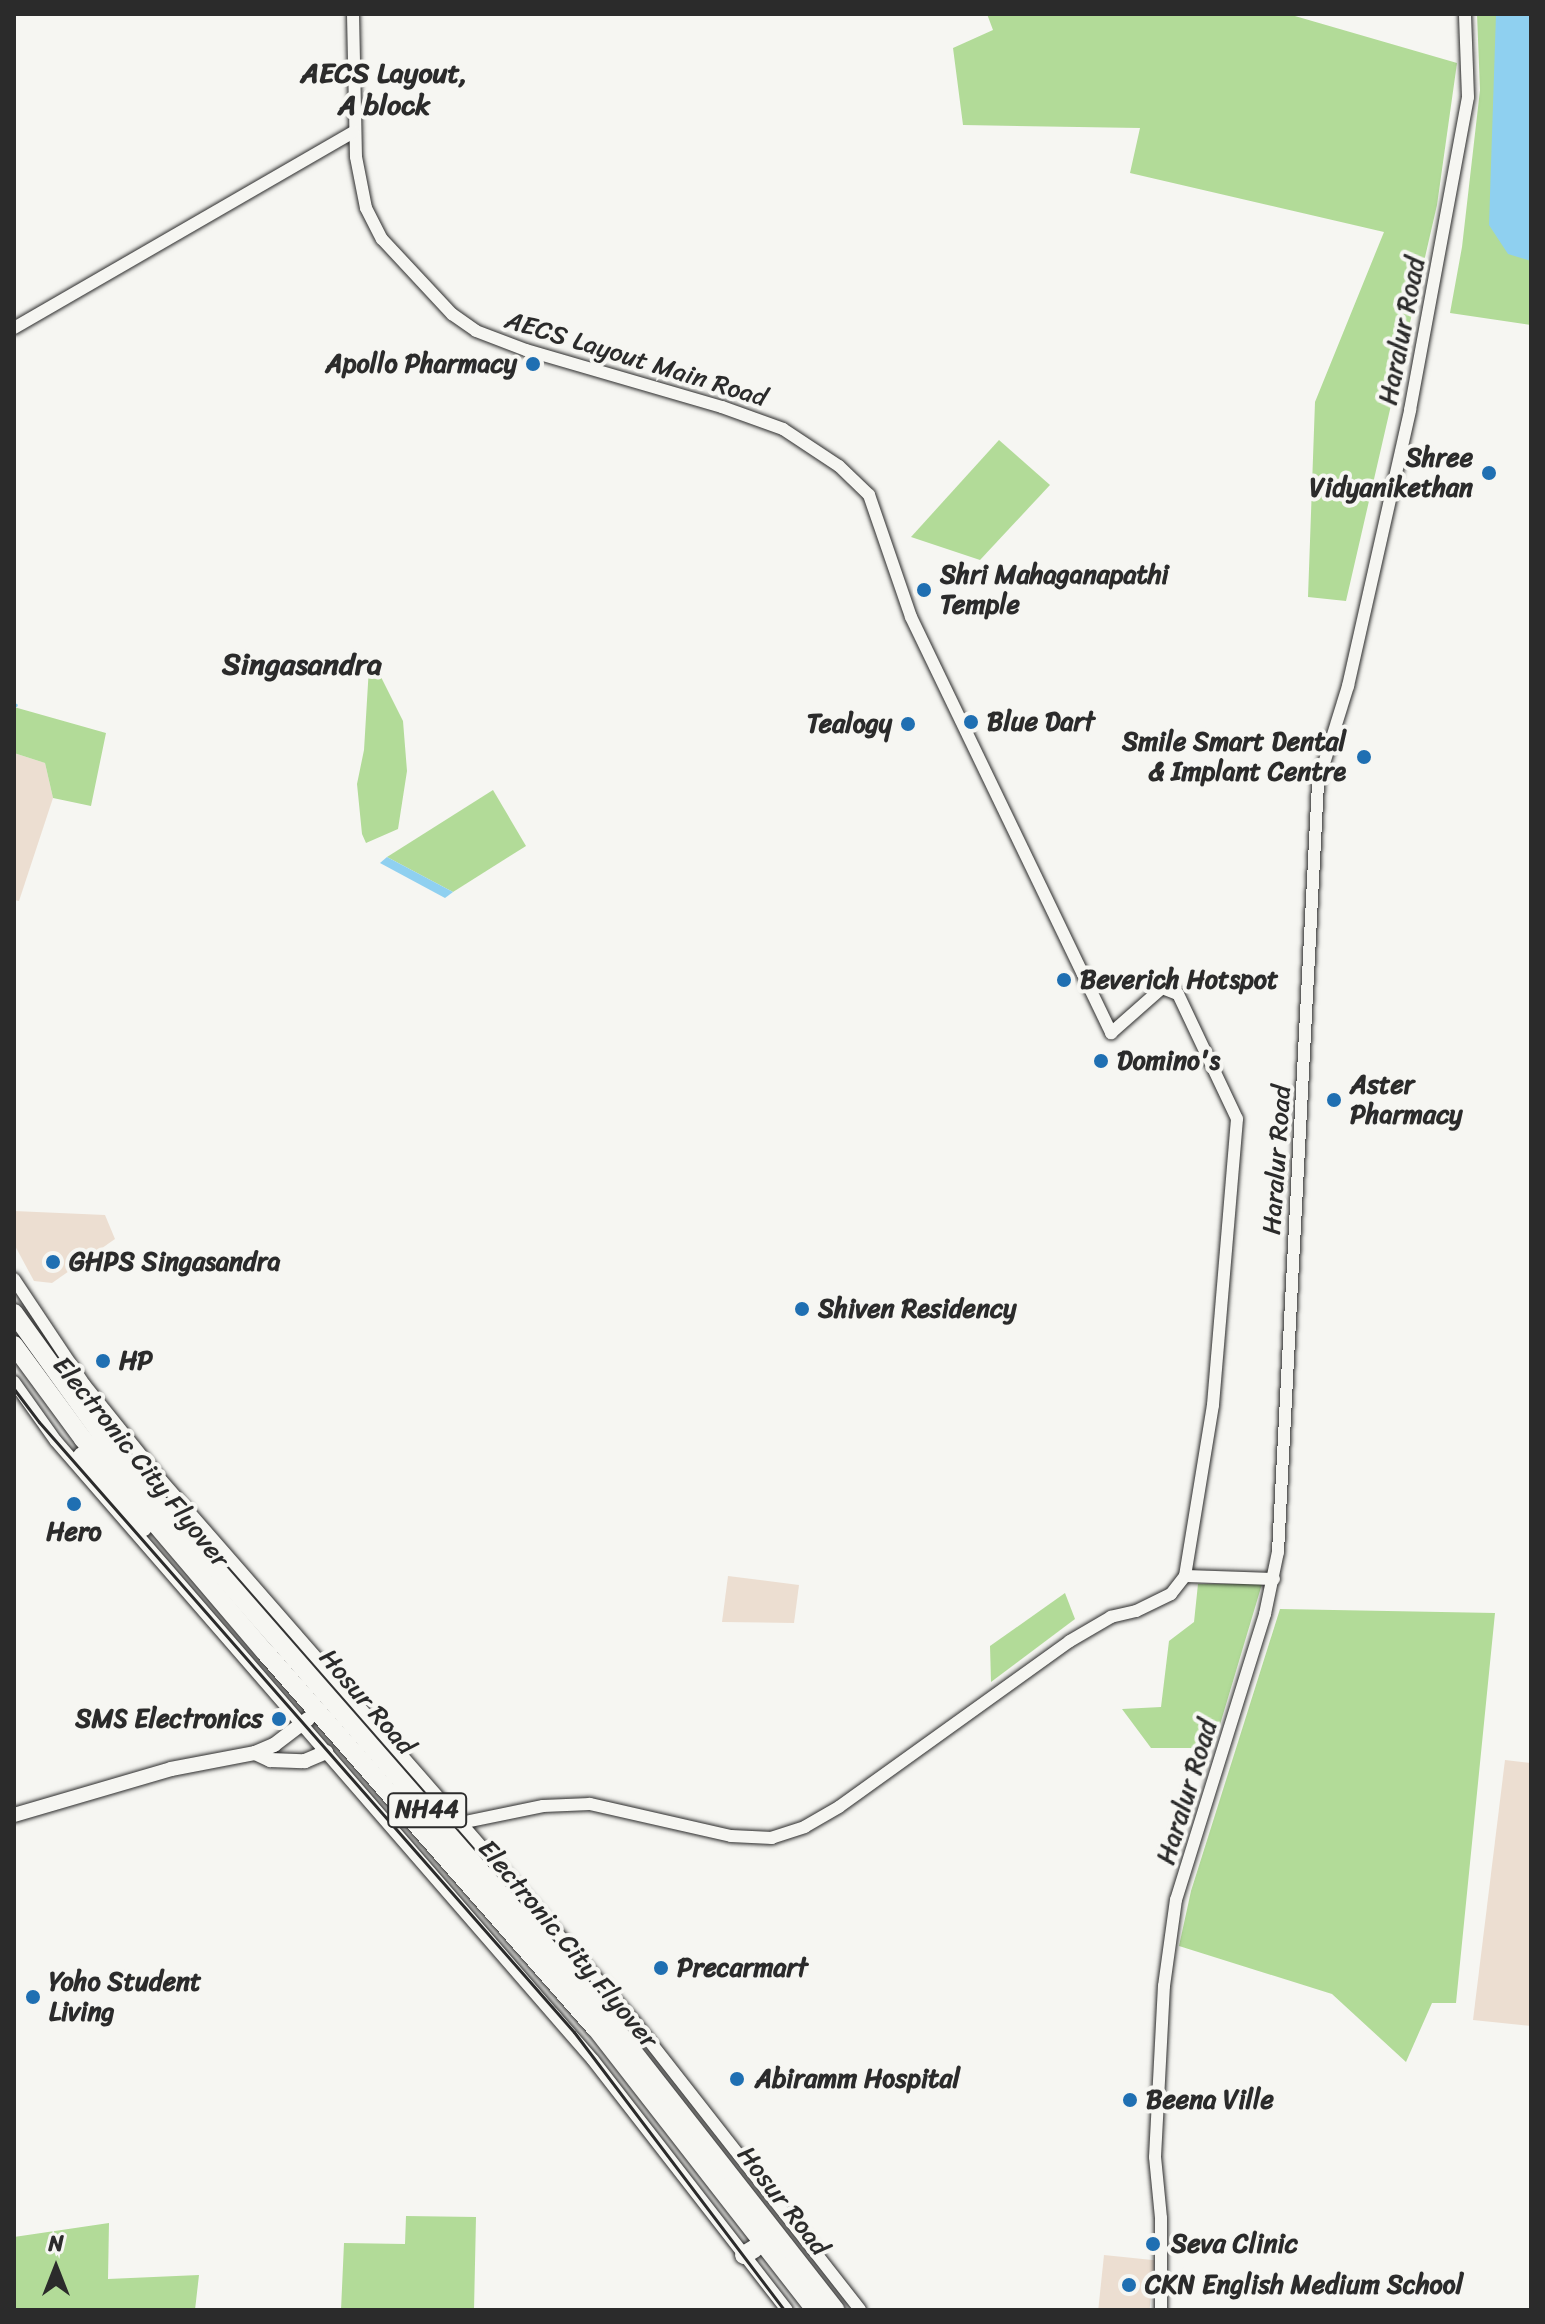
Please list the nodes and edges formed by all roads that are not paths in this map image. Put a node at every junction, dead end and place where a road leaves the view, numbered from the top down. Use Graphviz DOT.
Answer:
graph roads {
  1 [pos="353,14"];
  2 [pos="1465,14"];
  3 [pos="354,132"];
  4 [pos="14,328"];
  5 [pos="14,1279"];
  6 [pos="14,1313"];
  7 [pos="14,1324"];
  8 [pos="14,1345"];
  9 [pos="14,1362"];
  10 [pos="14,1382"];
  11 [pos="189,1526"];
  12 [pos="1185,1576"];
  13 [pos="1274,1579"];
  14 [pos="305,1722"];
  15 [pos="386,1750"];
  16 [pos="326,1752"];
  17 [pos="255,1753"];
  18 [pos="14,1815"];
  19 [pos="460,1823"];
  20 [pos="635,2037"];
  21 [pos="749,2252"];
  22 [pos="787,2310"];
  23 [pos="802,2310"];
  24 [pos="815,2310"];
  25 [pos="829,2310"];
  26 [pos="836,2310"];
  27 [pos="860,2310"];
  28 [pos="1161,2310"];
  1 -- 3 [label="street, AECS Layout Main Road"];
  2 -- 13 [label="street, Haralur Road"];
  3 -- 4 [label="street"];
  3 -- 12 [label="street, AECS Layout Main Road"];
  5 -- 11 [label="street"];
  6 -- 11 [label="highway, Hosur Road / NH44"];
  7 -- 25 [label="highway, Electronic City Flyover"];
  8 -- 24 [label="highway, Electronic City Flyover"];
  9 -- 14 [label="highway, Hosur Road / NH44"];
  10 -- 14 [label="street"];
  11 -- 15 [label="highway, Hosur Road / NH44"];
  12 -- 13 [label="street"];
  12 -- 19 [label="street"];
  13 -- 28 [label="street, Haralur Road"];
  14 -- 16 [label="street"];
  14 -- 17 [label="main road"];
  14 -- 21 [label="highway, Hosur Road / NH44"];
  15 -- 19 [label="street"];
  15 -- 20 [label="highway, Hosur Road / NH44"];
  16 -- 17 [label="main road"];
  16 -- 21 [label="street"];
  17 -- 18 [label="main road"];
  19 -- 20 [label="street"];
  20 -- 26 [label="highway, Hosur Road / NH44"];
  20 -- 27 [label="street"];
  21 -- 22 [label="street"];
  21 -- 23 [label="highway, Hosur Road / NH44"];
}
